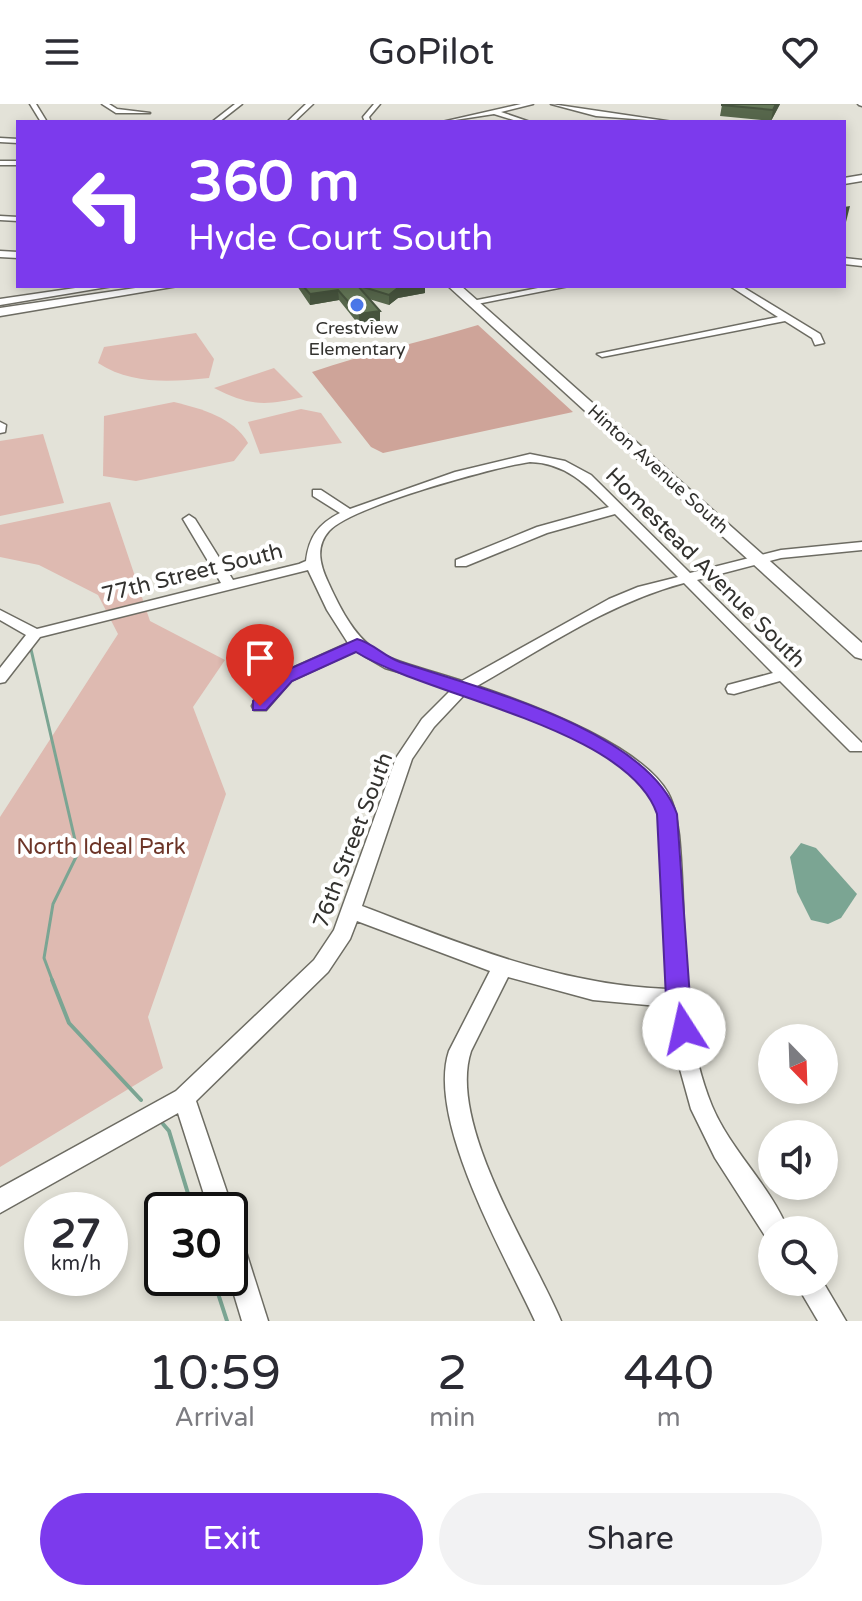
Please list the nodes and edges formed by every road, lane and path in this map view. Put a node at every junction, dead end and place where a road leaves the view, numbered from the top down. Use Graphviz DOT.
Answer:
graph roads {
  1 [pos="105,104"];
  2 [pos="239,104"];
  3 [pos="310,104"];
  4 [pos="377,104"];
  5 [pos="530,104"];
  6 [pos="554,104"];
  7 [pos="493,111"];
  8 [pos="140,120"];
  9 [pos="218,120"];
  10 [pos="292,120"];
  11 [pos="367,120"];
  12 [pos="454,120"];
  13 [pos="521,120"];
  14 [pos="648,120"];
  15 [pos="846,258"];
  16 [pos="862,263"];
  17 [pos="98,288"];
  18 [pos="129,288"];
  19 [pos="156,288"];
  20 [pos="456,288"];
  21 [pos="552,288"];
  22 [pos="738,288"];
  23 [pos="472,302"];
  24 [pos="0,307"];
  25 [pos="787,318"];
  26 [pos="819,343"];
  27 [pos="602,354"];
  28 [pos="506,461"];
  29 [pos="317,493"];
  30 [pos="618,509"];
  31 [pos="348,513"];
  32 [pos="189,519"];
  33 [pos="862,546"];
  34 [pos="758,559"];
  35 [pos="312,563"];
  36 [pos="461,563"];
  37 [pos="687,578"];
  38 [pos="229,585"];
  39 [pos="0,614"];
  40 [pos="35,634"];
  41 [pos="357,645"];
  42 [pos="861,651"];
  43 [pos="782,675"];
  44 [pos="0,678"];
  45 [pos="463,687"];
  46 [pos="734,689"];
  47 [pos="260,706"];
  48 [pos="856,747"];
  49 [pos="351,910"];
  50 [pos="502,968"];
  51 [pos="678,998"];
  52 [pos="184,1098"];
  53 [pos="215,1192"];
  54 [pos="0,1201"];
  55 [pos="767,1216"];
  56 [pos="247,1296"];
  57 [pos="817,1296"];
  58 [pos="255,1321"];
  59 [pos="548,1321"];
  60 [pos="833,1321"];
  1 -- 8 [label="street"];
  2 -- 9 [label="street"];
  3 -- 10 [label="street"];
  4 -- 11 [label="street"];
  5 -- 7 [label="street"];
  6 -- 14 [label="street"];
  7 -- 12 [label="street"];
  7 -- 13 [label="street"];
  15 -- 16 [label="street"];
  17 -- 24 [label="street"];
  18 -- 24 [label="main road"];
  19 -- 24 [label="main road"];
  20 -- 23 [label="main road, Hinton Avenue South"];
  21 -- 23 [label="street"];
  22 -- 25 [label="street"];
  23 -- 34 [label="main road, Hinton Avenue South"];
  25 -- 26 [label="street"];
  25 -- 27 [label="street"];
  28 -- 30 [label="street, Homestead Avenue South"];
  28 -- 31 [label="street, 77th Street South"];
  29 -- 31 [label="street"];
  30 -- 36 [label="street"];
  30 -- 37 [label="street, Homestead Avenue South"];
  31 -- 35 [label="street, 77th Street South"];
  32 -- 38 [label="street"];
  33 -- 34 [label="street, 76th Street South"];
  34 -- 37 [label="street, 76th Street South"];
  34 -- 42 [label="main road, Hinton Avenue South"];
  35 -- 38 [label="street, 77th Street South"];
  35 -- 41 [label="street"];
  37 -- 43 [label="street, Homestead Avenue South"];
  37 -- 45 [label="street, 76th Street South"];
  38 -- 40 [label="street, 77th Street South"];
  39 -- 40 [label="street"];
  40 -- 44 [label="street"];
  41 -- 45 [label="street"];
  41 -- 47 [label="street"];
  43 -- 46 [label="street"];
  43 -- 48 [label="street, Homestead Avenue South"];
  45 -- 49 [label="street, 76th Street South"];
  45 -- 51 [label="street"];
  49 -- 50 [label="street"];
  49 -- 52 [label="street, 76th Street South"];
  50 -- 51 [label="street"];
  50 -- 59 [label="street"];
  51 -- 55 [label="street"];
  52 -- 53 [label="street"];
  52 -- 54 [label="street, 76th Street South"];
  56 -- 58 [label="street"];
  57 -- 60 [label="street"];
}
